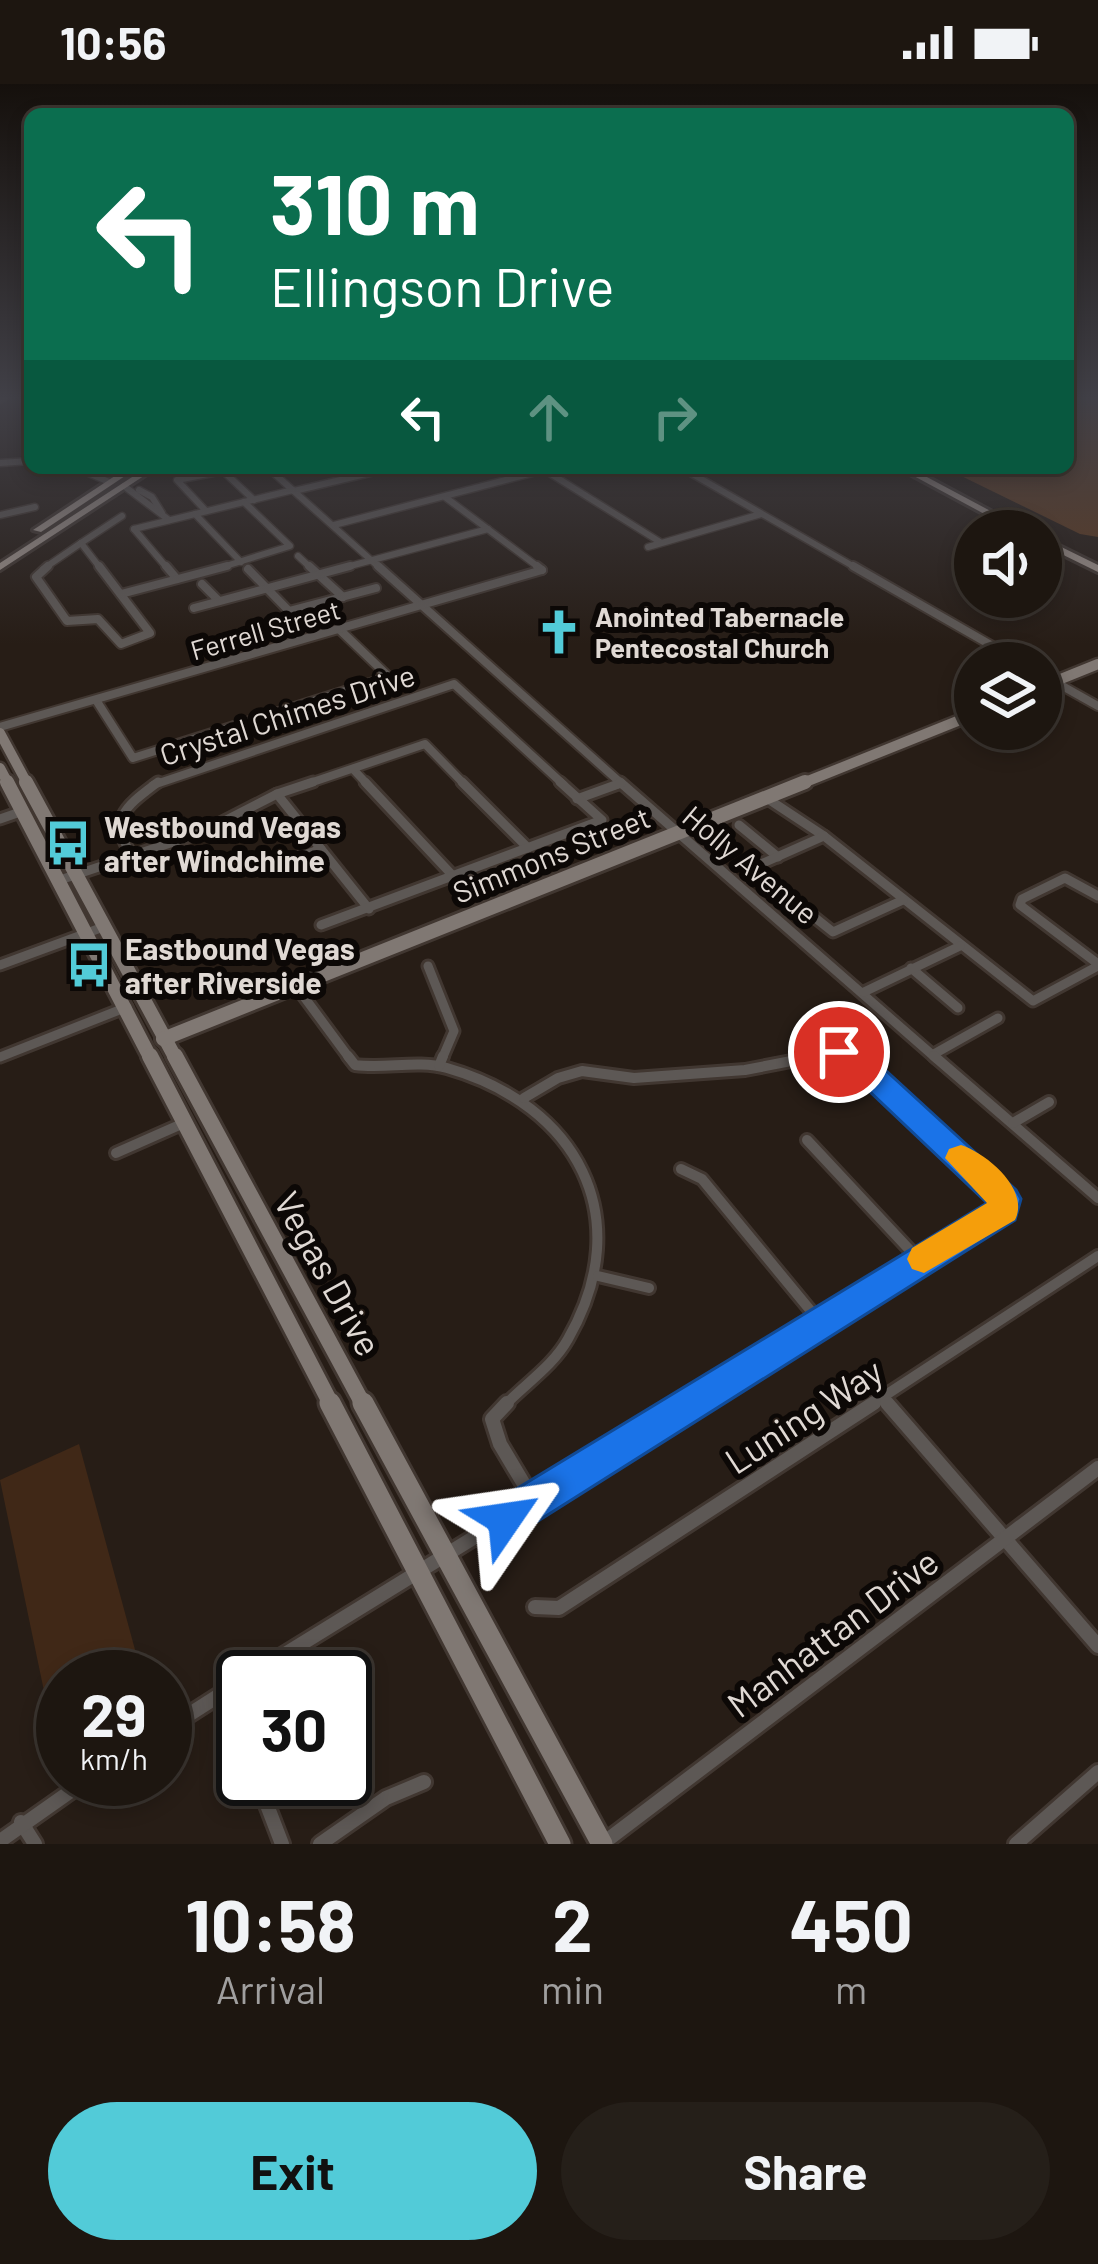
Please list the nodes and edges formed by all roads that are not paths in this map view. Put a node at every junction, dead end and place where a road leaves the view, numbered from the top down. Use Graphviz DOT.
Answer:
graph roads {
  1 [pos="102,479"];
  2 [pos="114,479"];
  3 [pos="124,479"];
  4 [pos="137,479"];
  5 [pos="181,479"];
  6 [pos="229,479"];
  7 [pos="281,479"];
  8 [pos="341,479"];
  9 [pos="508,479"];
  10 [pos="559,479"];
  11 [pos="701,479"];
  12 [pos="924,479"];
  13 [pos="109,482"];
  14 [pos="126,487"];
  15 [pos="293,490"];
  16 [pos="445,497"];
  17 [pos="254,500"];
  18 [pos="244,502"];
  19 [pos="108,503"];
  20 [pos="35,507"];
  21 [pos="983,510"];
  22 [pos="206,511"];
  23 [pos="195,514"];
  24 [pos="761,514"];
  25 [pos="0,515"];
  26 [pos="122,516"];
  27 [pos="169,520"];
  28 [pos="334,525"];
  29 [pos="134,529"];
  30 [pos="488,530"];
  31 [pos="660,542"];
  32 [pos="81,543"];
  33 [pos="648,548"];
  34 [pos="1062,551"];
  35 [pos="0,554"];
  36 [pos="298,556"];
  37 [pos="370,560"];
  38 [pos="245,566"];
  39 [pos="0,567"];
  40 [pos="1098,569"];
  41 [pos="318,574"];
  42 [pos="177,579"];
  43 [pos="202,584"];
  44 [pos="267,588"];
  45 [pos="376,588"];
  46 [pos="121,594"];
  47 [pos="343,597"];
  48 [pos="219,601"];
  49 [pos="422,605"];
  50 [pos="194,608"];
  51 [pos="340,629"];
  52 [pos="985,642"];
  53 [pos="1098,664"];
  54 [pos="1062,679"];
  55 [pos="1062,686"];
  56 [pos="96,700"];
  57 [pos="1098,706"];
  58 [pos="954,722"];
  59 [pos="0,730"];
  60 [pos="4,762"];
  61 [pos="352,769"];
  62 [pos="621,783"];
  63 [pos="277,794"];
  64 [pos="765,797"];
  65 [pos="577,799"];
  66 [pos="40,806"];
  67 [pos="23,812"];
  68 [pos="0,819"];
  69 [pos="739,825"];
  70 [pos="676,833"];
  71 [pos="824,836"];
  72 [pos="528,848"];
  73 [pos="321,849"];
  74 [pos="132,856"];
  75 [pos="778,857"];
  76 [pos="270,868"];
  77 [pos="78,874"];
  78 [pos="454,877"];
  79 [pos="60,880"];
  80 [pos="1098,896"];
  81 [pos="904,900"];
  82 [pos="369,909"];
  83 [pos="321,925"];
  84 [pos="106,926"];
  85 [pos="88,933"];
  86 [pos="960,946"];
  87 [pos="0,965"];
  88 [pos="1098,965"];
  89 [pos="428,966"];
  90 [pos="911,968"];
  91 [pos="1086,972"];
  92 [pos="1098,982"];
  93 [pos="296,986"];
  94 [pos="864,992"];
  95 [pos="127,1007"];
  96 [pos="958,1008"];
  97 [pos="998,1018"];
  98 [pos="167,1037"];
  99 [pos="148,1045"];
  100 [pos="934,1054"];
  101 [pos="0,1057"];
  102 [pos="440,1066"];
  103 [pos="524,1098"];
  104 [pos="1049,1102"];
  105 [pos="184,1123"];
  106 [pos="1013,1123"];
  107 [pos="806,1140"];
  108 [pos="116,1153"];
  109 [pos="681,1169"];
  110 [pos="1098,1198"];
  111 [pos="1098,1256"];
  112 [pos="920,1261"];
  113 [pos="598,1276"];
  114 [pos="296,1281"];
  115 [pos="649,1288"];
  116 [pos="272,1294"];
  117 [pos="820,1322"];
  118 [pos="884,1399"];
  119 [pos="1098,1468"];
  120 [pos="534,1501"];
  121 [pos="1004,1538"];
  122 [pos="445,1556"];
  123 [pos="418,1572"];
  124 [pos="535,1607"];
  125 [pos="1098,1646"];
  126 [pos="291,1650"];
  127 [pos="1098,1772"];
  128 [pos="424,1782"];
  129 [pos="46,1806"];
  130 [pos="267,1806"];
  131 [pos="21,1822"];
  132 [pos="0,1841"];
  133 [pos="35,1844"];
  134 [pos="282,1844"];
  135 [pos="320,1844"];
  136 [pos="560,1844"];
  137 [pos="602,1844"];
  138 [pos="1016,1844"];
  1 -- 13 [label="street"];
  2 -- 13 [label="main road"];
  3 -- 14 [label="main road"];
  4 -- 14 [label="main road"];
  5 -- 22 [label="street"];
  6 -- 17 [label="street"];
  7 -- 15 [label="street, Holly Avenue"];
  8 -- 15 [label="street"];
  9 -- 16 [label="street"];
  10 -- 31 [label="street"];
  11 -- 24 [label="street"];
  12 -- 21 [label="main road"];
  13 -- 19 [label="main road"];
  13 -- 35 [label="main road"];
  14 -- 19 [label="main road"];
  14 -- 27 [label="street"];
  15 -- 17 [label="street"];
  15 -- 28 [label="street, Holly Avenue"];
  16 -- 28 [label="street"];
  16 -- 30 [label="street"];
  17 -- 18 [label="street"];
  18 -- 22 [label="street"];
  18 -- 38 [label="street"];
  19 -- 26 [label="street"];
  19 -- 39 [label="main road"];
  20 -- 25 [label="street"];
  22 -- 23 [label="street"];
  23 -- 27 [label="street"];
  23 -- 38 [label="street"];
  24 -- 31 [label="street"];
  24 -- 52 [label="street"];
  26 -- 29 [label="street"];
  26 -- 32 [label="street"];
  27 -- 29 [label="street"];
  28 -- 37 [label="street, Holly Avenue"];
  29 -- 42 [label="street"];
  30 -- 37 [label="street"];
  30 -- 49 [label="street, Ferrell Street"];
  31 -- 33 [label="street"];
  32 -- 46 [label="street"];
  32 -- 46 [label="street"];
  34 -- 40 [label="main road"];
  36 -- 41 [label="street"];
  37 -- 41 [label="street"];
  37 -- 49 [label="street, Holly Avenue"];
  38 -- 42 [label="street"];
  38 -- 44 [label="street"];
  41 -- 44 [label="street"];
  41 -- 47 [label="street"];
  42 -- 46 [label="street"];
  43 -- 48 [label="street"];
  44 -- 47 [label="street"];
  44 -- 48 [label="street"];
  45 -- 47 [label="street"];
  48 -- 50 [label="street"];
  49 -- 51 [label="street, Ferrell Street"];
  49 -- 62 [label="street, Holly Avenue"];
  51 -- 56 [label="street, Ferrell Street"];
  51 -- 56 [label="street"];
  53 -- 54 [label="main road"];
  55 -- 57 [label="street"];
  56 -- 59 [label="street, Ferrell Street"];
  58 -- 64 [label="main road, Simmons Street"];
  59 -- 60 [label="main road, Vegas Drive"];
  60 -- 66 [label="main road, Vegas Drive"];
  60 -- 67 [label="main road, Vegas Drive"];
  61 -- 63 [label="street"];
  61 -- 72 [label="street"];
  61 -- 78 [label="street"];
  62 -- 65 [label="street"];
  62 -- 70 [label="street, Holly Avenue"];
  63 -- 73 [label="street"];
  63 -- 74 [label="street"];
  64 -- 70 [label="main road, Simmons Street"];
  64 -- 71 [label="street"];
  65 -- 72 [label="street"];
  65 -- 74 [label="street, Crystal Chimes Drive"];
  66 -- 67 [label="street"];
  66 -- 77 [label="main road, Vegas Drive"];
  67 -- 68 [label="street"];
  67 -- 79 [label="main road, Vegas Drive"];
  69 -- 75 [label="street"];
  70 -- 93 [label="main road, Simmons Street"];
  70 -- 94 [label="street, Holly Avenue"];
  71 -- 75 [label="street"];
  71 -- 81 [label="street"];
  72 -- 78 [label="street"];
  73 -- 76 [label="street"];
  73 -- 82 [label="street"];
  74 -- 77 [label="street"];
  75 -- 81 [label="street"];
  77 -- 79 [label="street"];
  77 -- 84 [label="main road, Vegas Drive"];
  78 -- 82 [label="street"];
  79 -- 85 [label="main road, Vegas Drive"];
  80 -- 88 [label="street"];
  81 -- 86 [label="street"];
  82 -- 83 [label="street"];
  84 -- 85 [label="street"];
  84 -- 98 [label="main road, Vegas Drive"];
  85 -- 87 [label="street"];
  85 -- 95 [label="main road, Vegas Drive"];
  86 -- 90 [label="street"];
  86 -- 91 [label="street"];
  88 -- 91 [label="street"];
  89 -- 102 [label="street"];
  90 -- 94 [label="street"];
  90 -- 96 [label="street"];
  91 -- 92 [label="street"];
  93 -- 98 [label="main road, Simmons Street"];
  93 -- 102 [label="street"];
  94 -- 100 [label="street, Holly Avenue"];
  95 -- 99 [label="main road, Vegas Drive"];
  95 -- 101 [label="street"];
  97 -- 100 [label="street"];
  98 -- 99 [label="main road, Simmons Street"];
  98 -- 114 [label="main road, Vegas Drive"];
  99 -- 105 [label="main road, Vegas Drive"];
  100 -- 106 [label="street, Holly Avenue"];
  102 -- 103 [label="street"];
  103 -- 112 [label="street"];
  103 -- 113 [label="street"];
  104 -- 106 [label="street"];
  105 -- 108 [label="street"];
  105 -- 116 [label="main road, Vegas Drive"];
  106 -- 110 [label="street, Holly Avenue"];
  107 -- 112 [label="street"];
  109 -- 117 [label="street"];
  111 -- 118 [label="street, Luning Way"];
  112 -- 117 [label="street"];
  113 -- 115 [label="street"];
  113 -- 120 [label="street"];
  114 -- 116 [label="main road"];
  114 -- 122 [label="main road, Vegas Drive"];
  116 -- 123 [label="main road, Vegas Drive"];
  117 -- 120 [label="street"];
  118 -- 121 [label="street"];
  118 -- 124 [label="street, Luning Way"];
  119 -- 121 [label="street, Manhattan Drive"];
  120 -- 122 [label="street"];
  121 -- 125 [label="street"];
  121 -- 137 [label="street, Manhattan Drive"];
  122 -- 123 [label="street"];
  122 -- 137 [label="main road, Vegas Drive"];
  123 -- 126 [label="street"];
  123 -- 136 [label="main road, Vegas Drive"];
  127 -- 138 [label="street"];
  128 -- 135 [label="street"];
  129 -- 131 [label="street"];
  130 -- 134 [label="street"];
  131 -- 132 [label="street"];
  131 -- 133 [label="street"];
}
